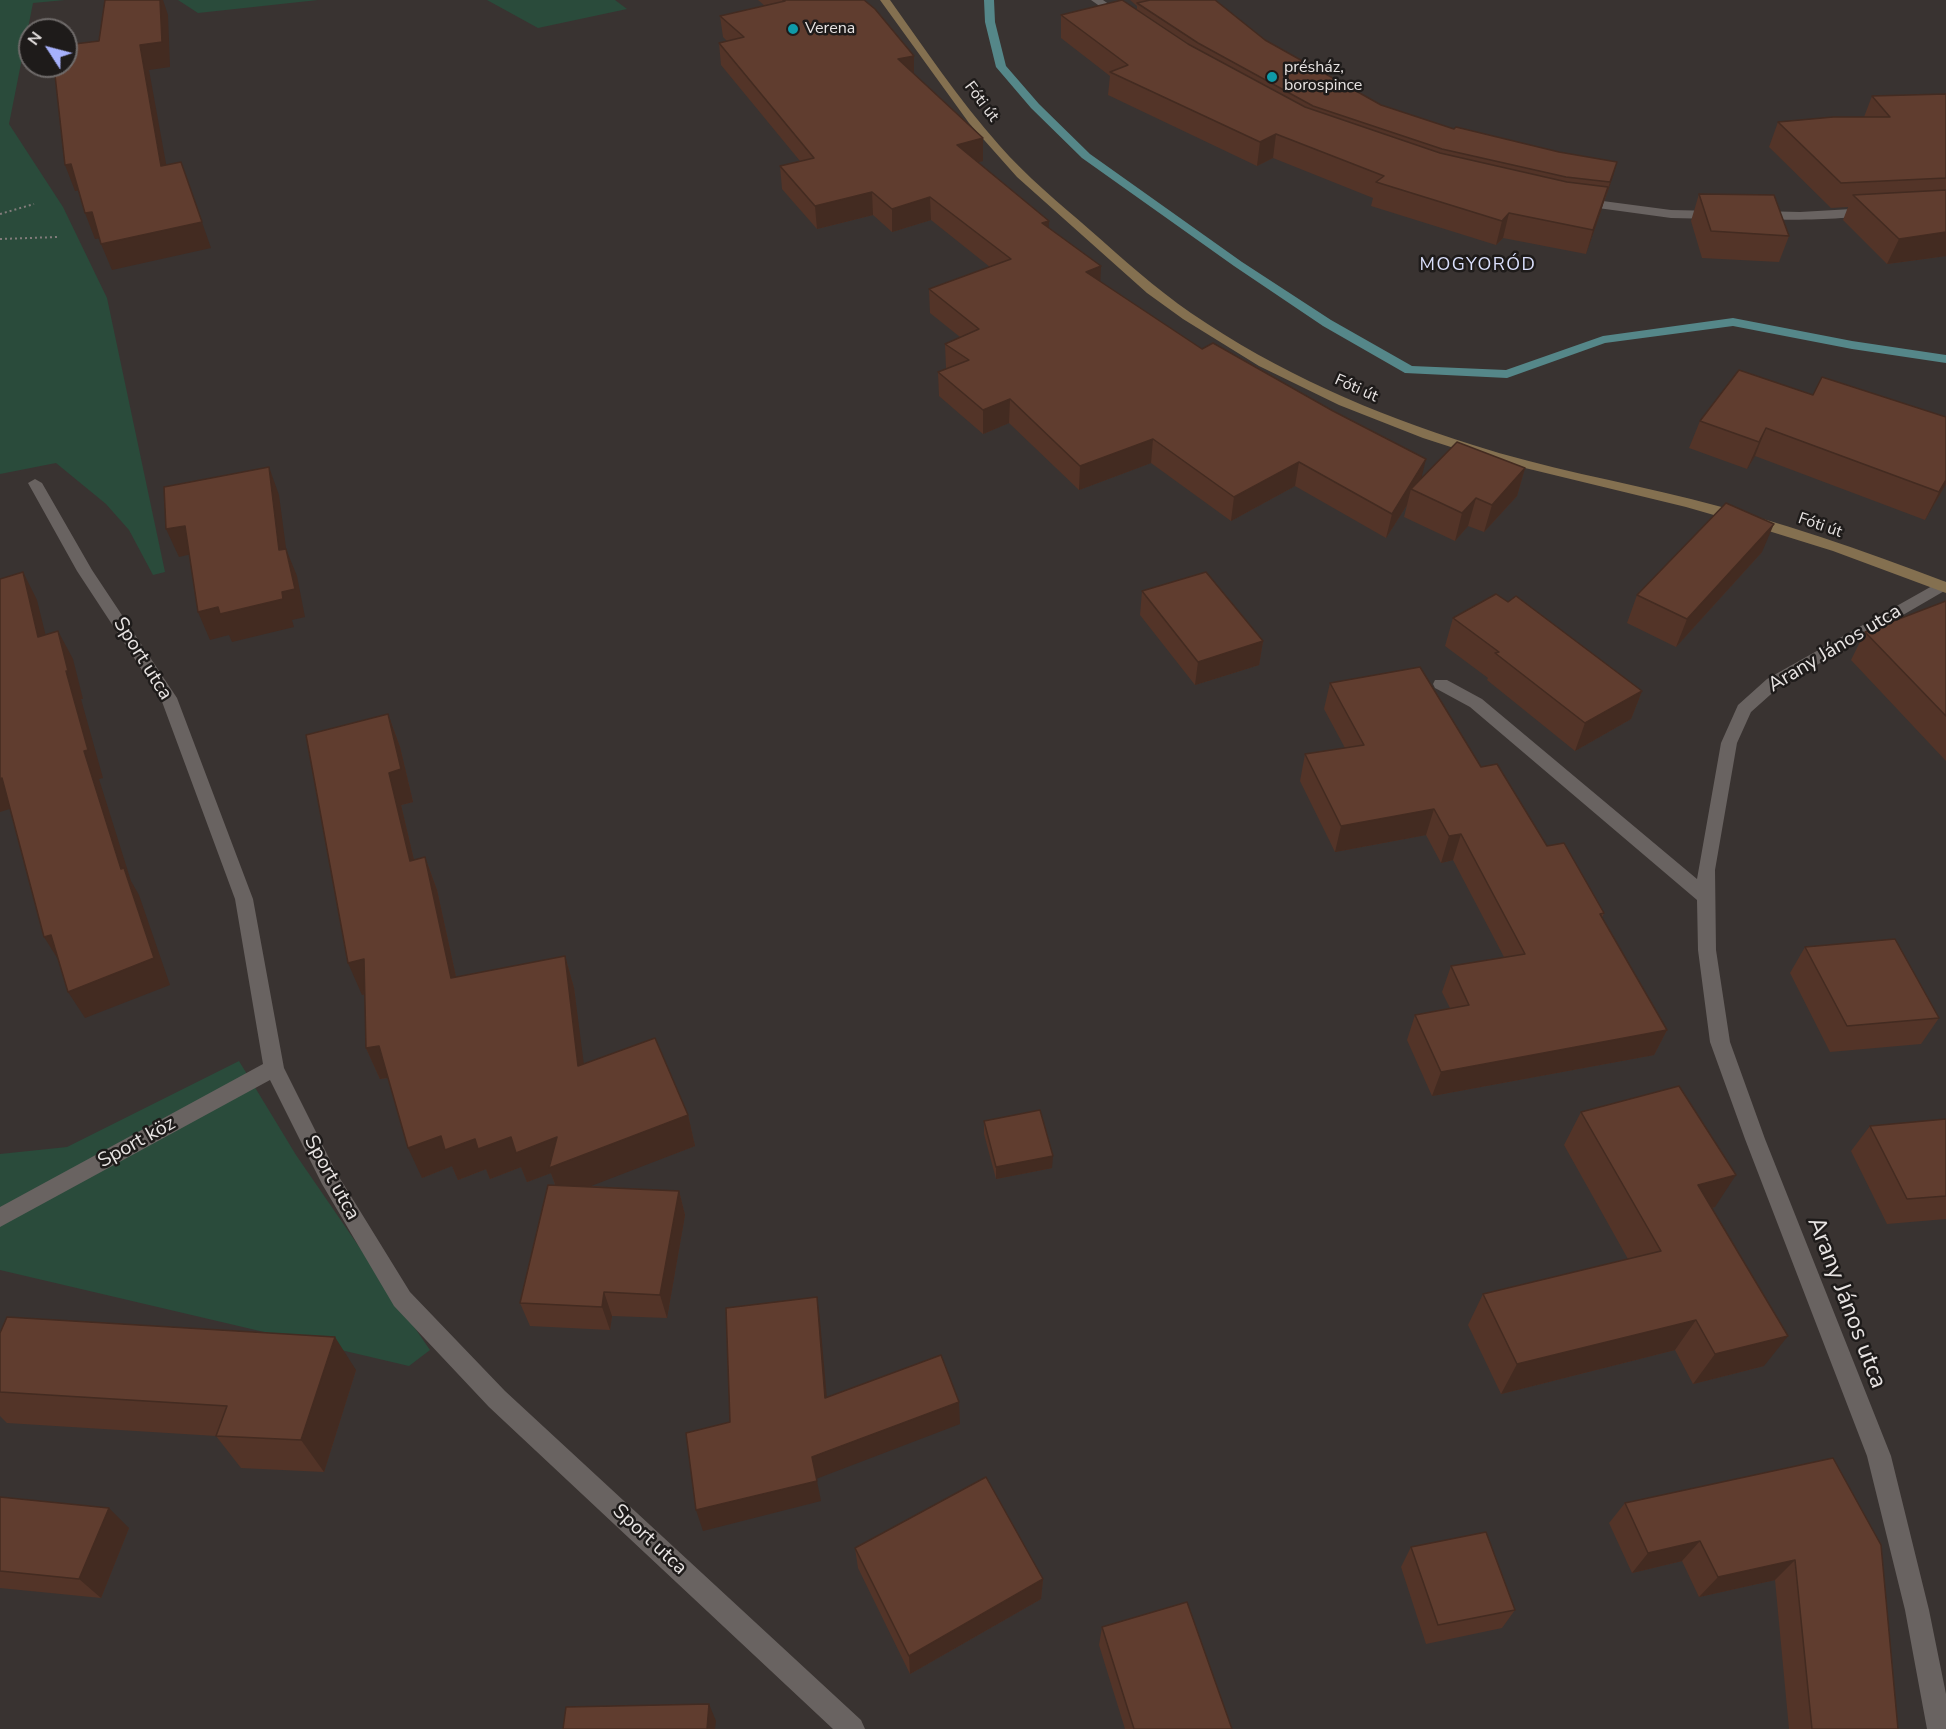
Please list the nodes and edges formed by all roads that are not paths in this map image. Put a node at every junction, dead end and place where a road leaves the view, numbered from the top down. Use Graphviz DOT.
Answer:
graph roads {
  1 [pos="885,0"];
  2 [pos="1096,0"];
  3 [pos="1134,25"];
  4 [pos="1572,201"];
  5 [pos="1879,212"];
  6 [pos="35,483"];
  7 [pos="1944,587"];
  8 [pos="1441,684"];
  9 [pos="1707,897"];
  10 [pos="274,1068"];
  11 [pos="0,1218"];
  12 [pos="852,1729"];
  13 [pos="1940,1729"];
  1 -- 7 [label="main road, Fóti út"];
  2 -- 3 [label="street"];
  4 -- 5 [label="street"];
  6 -- 10 [label="street, Sport utca"];
  7 -- 9 [label="street, Arany János utca"];
  8 -- 9 [label="street"];
  9 -- 13 [label="street, Arany János utca"];
  10 -- 11 [label="street, Sport köz"];
  10 -- 12 [label="street, Sport utca"];
}
